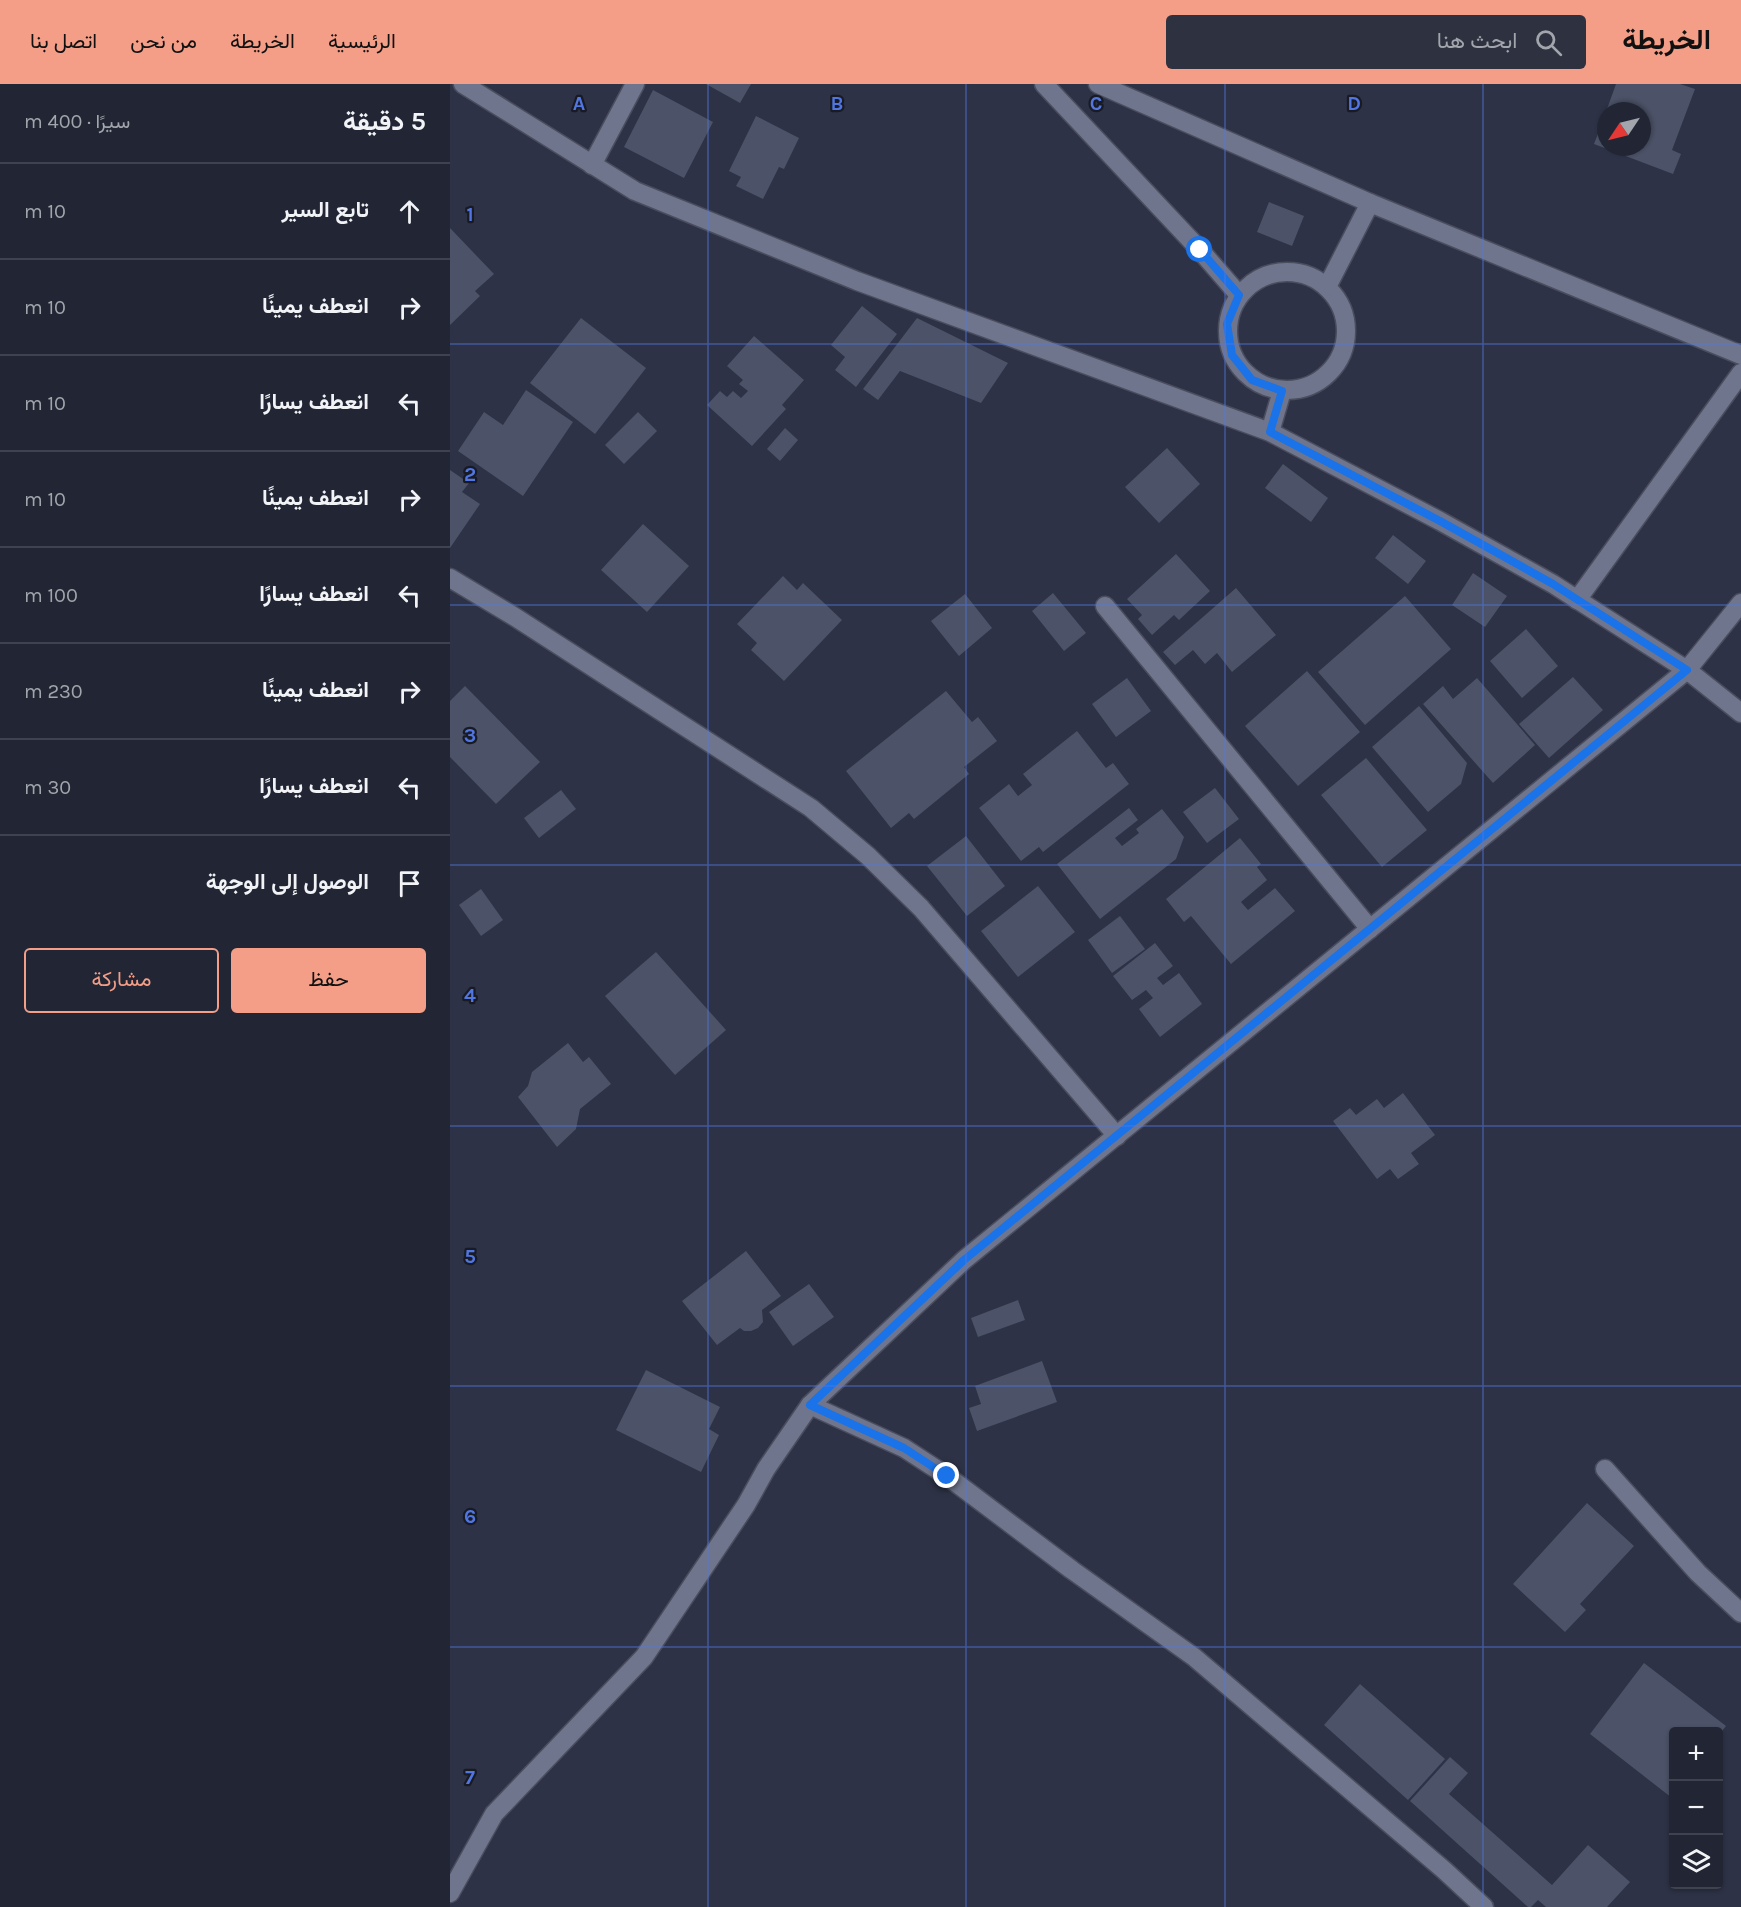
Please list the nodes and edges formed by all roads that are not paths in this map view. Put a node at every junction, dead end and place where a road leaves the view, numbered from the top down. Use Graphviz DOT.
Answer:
graph roads {
  1 [pos="463,84"];
  2 [pos="636,84"];
  3 [pos="1044,84"];
  4 [pos="1098,84"];
  5 [pos="592,165"];
  6 [pos="1370,203"];
  7 [pos="1327,287"];
  8 [pos="1239,295"];
  9 [pos="1741,355"];
  10 [pos="1741,373"];
  11 [pos="1282,391"];
  12 [pos="1270,432"];
  13 [pos="450,578"];
  14 [pos="1577,600"];
  15 [pos="1741,603"];
  16 [pos="1105,606"];
  17 [pos="1687,670"];
  18 [pos="1741,713"];
  19 [pos="1370,929"];
  20 [pos="1117,1136"];
  21 [pos="810,1405"];
  22 [pos="1605,1469"];
  23 [pos="1741,1614"];
  24 [pos="450,1893"];
  25 [pos="1484,1907"];
  1 -- 5 [label="street"];
  2 -- 5 [label="street"];
  3 -- 8 [label="street"];
  4 -- 6 [label="street"];
  5 -- 12 [label="street"];
  6 -- 7 [label="street"];
  6 -- 9 [label="street"];
  7 -- 8 [label="street"];
  7 -- 11 [label="street"];
  8 -- 11 [label="street"];
  10 -- 14 [label="street"];
  11 -- 12 [label="street"];
  12 -- 14 [label="street"];
  13 -- 20 [label="street"];
  14 -- 17 [label="street"];
  15 -- 17 [label="street"];
  16 -- 19 [label="street"];
  17 -- 18 [label="street"];
  17 -- 19 [label="street"];
  19 -- 20 [label="street"];
  20 -- 21 [label="street"];
  21 -- 24 [label="street"];
  21 -- 25 [label="street"];
  22 -- 23 [label="street"];
}
